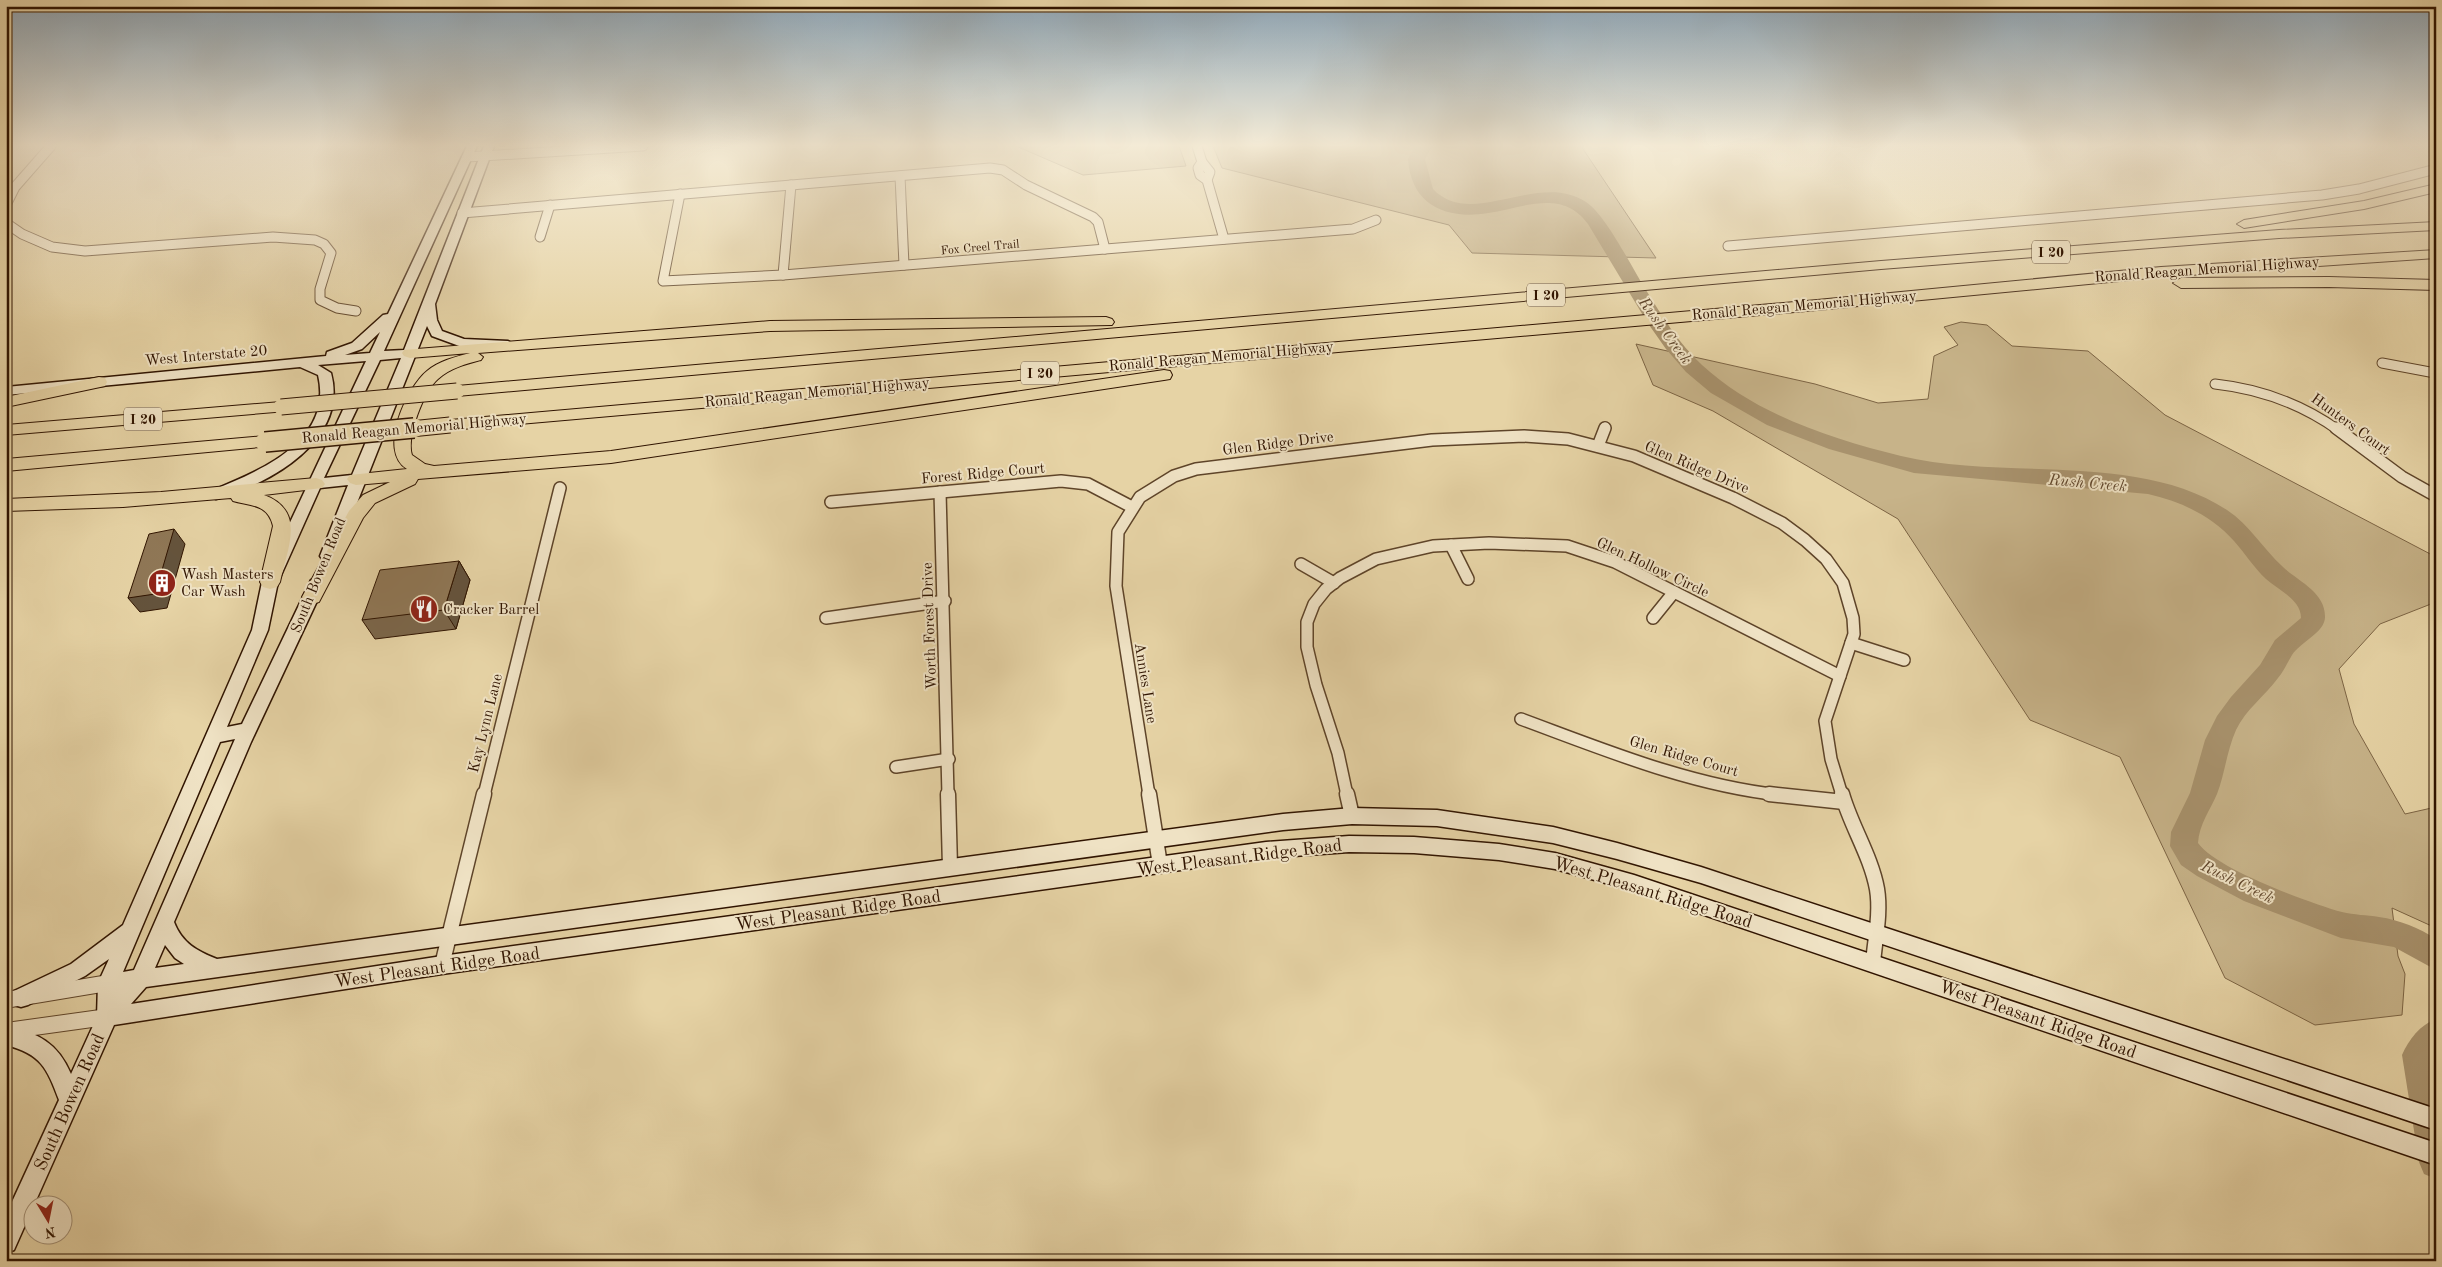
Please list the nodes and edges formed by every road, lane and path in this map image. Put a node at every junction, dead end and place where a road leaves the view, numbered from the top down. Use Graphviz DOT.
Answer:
graph roads {
  1 [pos="447,205"];
  2 [pos="465,205"];
  3 [pos="549,205"];
  4 [pos="550,205"];
  5 [pos="678,205"];
  6 [pos="789,205"];
  7 [pos="901,205"];
  8 [pos="1065,205"];
  9 [pos="1214,205"];
  10 [pos="2204,205"];
  11 [pos="2362,205"];
  12 [pos="462,213"];
  13 [pos="1376,220"];
  14 [pos="6,223"];
  15 [pos="2436,226"];
  16 [pos="540,237"];
  17 [pos="1224,240"];
  18 [pos="1728,246"];
  19 [pos="1105,249"];
  20 [pos="2436,254"];
  21 [pos="904,265"];
  22 [pos="1881,265"];
  23 [pos="783,275"];
  24 [pos="2436,285"];
  25 [pos="1488,300"];
  26 [pos="429,304"];
  27 [pos="1817,304"];
  28 [pos="356,311"];
  29 [pos="395,311"];
  30 [pos="1556,328"];
  31 [pos="513,345"];
  32 [pos="410,354"];
  33 [pos="374,357"];
  34 [pos="2436,359"];
  35 [pos="305,362"];
  36 [pos="2382,363"];
  37 [pos="2435,375"];
  38 [pos="99,382"];
  39 [pos="2215,384"];
  40 [pos="6,390"];
  41 [pos="6,402"];
  42 [pos="1605,427"];
  43 [pos="6,430"];
  44 [pos="1598,446"];
  45 [pos="6,465"];
  46 [pos="466,470"];
  47 [pos="433,472"];
  48 [pos="356,479"];
  49 [pos="316,484"];
  50 [pos="560,488"];
  51 [pos="940,492"];
  52 [pos="212,495"];
  53 [pos="2436,496"];
  54 [pos="831,502"];
  55 [pos="6,505"];
  56 [pos="1132,508"];
  57 [pos="1452,545"];
  58 [pos="1302,564"];
  59 [pos="1468,579"];
  60 [pos="270,582"];
  61 [pos="1334,583"];
  62 [pos="1674,592"];
  63 [pos="312,597"];
  64 [pos="944,601"];
  65 [pos="826,618"];
  66 [pos="1653,618"];
  67 [pos="1851,643"];
  68 [pos="1904,660"];
  69 [pos="1840,676"];
  70 [pos="1521,719"];
  71 [pos="248,730"];
  72 [pos="214,737"];
  73 [pos="949,760"];
  74 [pos="896,767"];
  75 [pos="1844,802"];
  76 [pos="1352,816"];
  77 [pos="1155,839"];
  78 [pos="1160,865"];
  79 [pos="950,867"];
  80 [pos="164,921"];
  81 [pos="132,929"];
  82 [pos="1876,932"];
  83 [pos="448,935"];
  84 [pos="1873,963"];
  85 [pos="442,965"];
  86 [pos="216,968"];
  87 [pos="140,979"];
  88 [pos="108,983"];
  89 [pos="14,999"];
  90 [pos="107,1016"];
  91 [pos="6,1030"];
  92 [pos="6,1035"];
  93 [pos="69,1099"];
  94 [pos="2436,1120"];
  95 [pos="2373,1132"];
  96 [pos="2436,1154"];
  97 [pos="6,1242"];
  1 -- 29 [label="main road, South Bowen Road"];
  2 -- 12 [label="main road, South Bowen Road"];
  3 -- 12 [label="street"];
  4 -- 16 [label="street"];
  5 -- 23 [label="street, Fox Creel Trail"];
  6 -- 23 [label="street"];
  7 -- 21 [label="street"];
  8 -- 19 [label="street"];
  9 -- 17 [label="street"];
  10 -- 18 [label="street"];
  11 -- 22 [label="highway"];
  12 -- 26 [label="main road, South Bowen Road"];
  13 -- 17 [label="street, Fox Creel Trail"];
  14 -- 28 [label="street"];
  15 -- 22 [label="highway, Ronald Reagan Memorial Highway / I 20"];
  17 -- 19 [label="street, Fox Creel Trail"];
  19 -- 21 [label="street, Fox Creel Trail"];
  20 -- 27 [label="highway, Ronald Reagan Memorial Highway / I 20"];
  21 -- 23 [label="street, Fox Creel Trail"];
  22 -- 25 [label="highway, Ronald Reagan Memorial Highway / I 20"];
  24 -- 27 [label="highway"];
  25 -- 31 [label="highway"];
  25 -- 43 [label="highway, Ronald Reagan Memorial Highway / I 20, bridge"];
  26 -- 31 [label="main road"];
  26 -- 32 [label="main road, South Bowen Road"];
  27 -- 30 [label="highway, Ronald Reagan Memorial Highway / I 20"];
  29 -- 33 [label="main road, South Bowen Road"];
  29 -- 35 [label="main road"];
  30 -- 45 [label="highway, Ronald Reagan Memorial Highway / I 20, bridge"];
  30 -- 46 [label="highway"];
  31 -- 32 [label="highway"];
  31 -- 47 [label="highway"];
  32 -- 33 [label="main road, West Interstate 20"];
  32 -- 48 [label="main road, South Bowen Road"];
  33 -- 35 [label="main road, West Interstate 20"];
  33 -- 49 [label="main road, South Bowen Road"];
  34 -- 37 [label="street"];
  35 -- 38 [label="main road, West Interstate 20"];
  35 -- 52 [label="main road"];
  36 -- 37 [label="street"];
  38 -- 40 [label="main road, West Interstate 20"];
  38 -- 41 [label="highway"];
  39 -- 53 [label="street, Hunters Court"];
  42 -- 44 [label="street"];
  44 -- 56 [label="street, Glen Ridge Drive"];
  44 -- 67 [label="street, Glen Ridge Drive"];
  46 -- 47 [label="highway"];
  46 -- 63 [label="highway"];
  47 -- 48 [label="highway"];
  48 -- 49 [label="main road"];
  48 -- 63 [label="main road, South Bowen Road"];
  49 -- 52 [label="highway"];
  49 -- 60 [label="main road, South Bowen Road"];
  50 -- 83 [label="street, Kay Lynn Lane"];
  51 -- 54 [label="street, Forest Ridge Court"];
  51 -- 56 [label="street, Forest Ridge Court"];
  51 -- 64 [label="street, Worth Forest Drive"];
  52 -- 55 [label="highway"];
  52 -- 60 [label="highway"];
  56 -- 77 [label="street, Annies Lane"];
  57 -- 59 [label="street"];
  57 -- 61 [label="street, Glen Hollow Circle"];
  57 -- 62 [label="street, Glen Hollow Circle"];
  58 -- 61 [label="street"];
  60 -- 72 [label="main road, South Bowen Road"];
  61 -- 76 [label="street, Glen Hollow Circle"];
  62 -- 66 [label="street"];
  62 -- 69 [label="street, Glen Hollow Circle"];
  63 -- 71 [label="main road, South Bowen Road"];
  64 -- 65 [label="street"];
  64 -- 73 [label="street, Worth Forest Drive"];
  67 -- 68 [label="street"];
  67 -- 69 [label="street, Glen Ridge Drive"];
  69 -- 75 [label="street, Glen Ridge Drive"];
  70 -- 75 [label="street, Glen Ridge Court"];
  71 -- 72 [label="main road"];
  71 -- 80 [label="main road, South Bowen Road"];
  72 -- 81 [label="main road, South Bowen Road"];
  73 -- 74 [label="street"];
  73 -- 79 [label="street, Worth Forest Drive"];
  75 -- 82 [label="street, Glen Ridge Drive"];
  76 -- 77 [label="main road, West Pleasant Ridge Road"];
  76 -- 82 [label="main road, West Pleasant Ridge Road"];
  77 -- 78 [label="street, Annies Lane"];
  77 -- 79 [label="main road, West Pleasant Ridge Road"];
  78 -- 84 [label="main road, West Pleasant Ridge Road"];
  78 -- 85 [label="main road, West Pleasant Ridge Road"];
  79 -- 83 [label="main road, West Pleasant Ridge Road"];
  80 -- 86 [label="main road"];
  80 -- 87 [label="main road, South Bowen Road"];
  81 -- 88 [label="main road, South Bowen Road"];
  81 -- 89 [label="main road"];
  82 -- 84 [label="street, Glen Ridge Drive"];
  82 -- 94 [label="main road, West Pleasant Ridge Road"];
  83 -- 85 [label="street, Kay Lynn Lane"];
  83 -- 86 [label="main road, West Pleasant Ridge Road"];
  84 -- 95 [label="main road, West Pleasant Ridge Road"];
  85 -- 90 [label="main road, West Pleasant Ridge Road"];
  86 -- 87 [label="main road, West Pleasant Ridge Road"];
  87 -- 88 [label="main road, West Pleasant Ridge Road"];
  87 -- 90 [label="main road, South Bowen Road"];
  88 -- 89 [label="street, West Pleasant Ridge Road"];
  88 -- 90 [label="main road, South Bowen Road"];
  90 -- 91 [label="street, West Pleasant Ridge Road"];
  90 -- 93 [label="main road, South Bowen Road"];
  92 -- 93 [label="main road"];
  93 -- 97 [label="main road, South Bowen Road"];
  95 -- 96 [label="main road, West Pleasant Ridge Road"];
}
